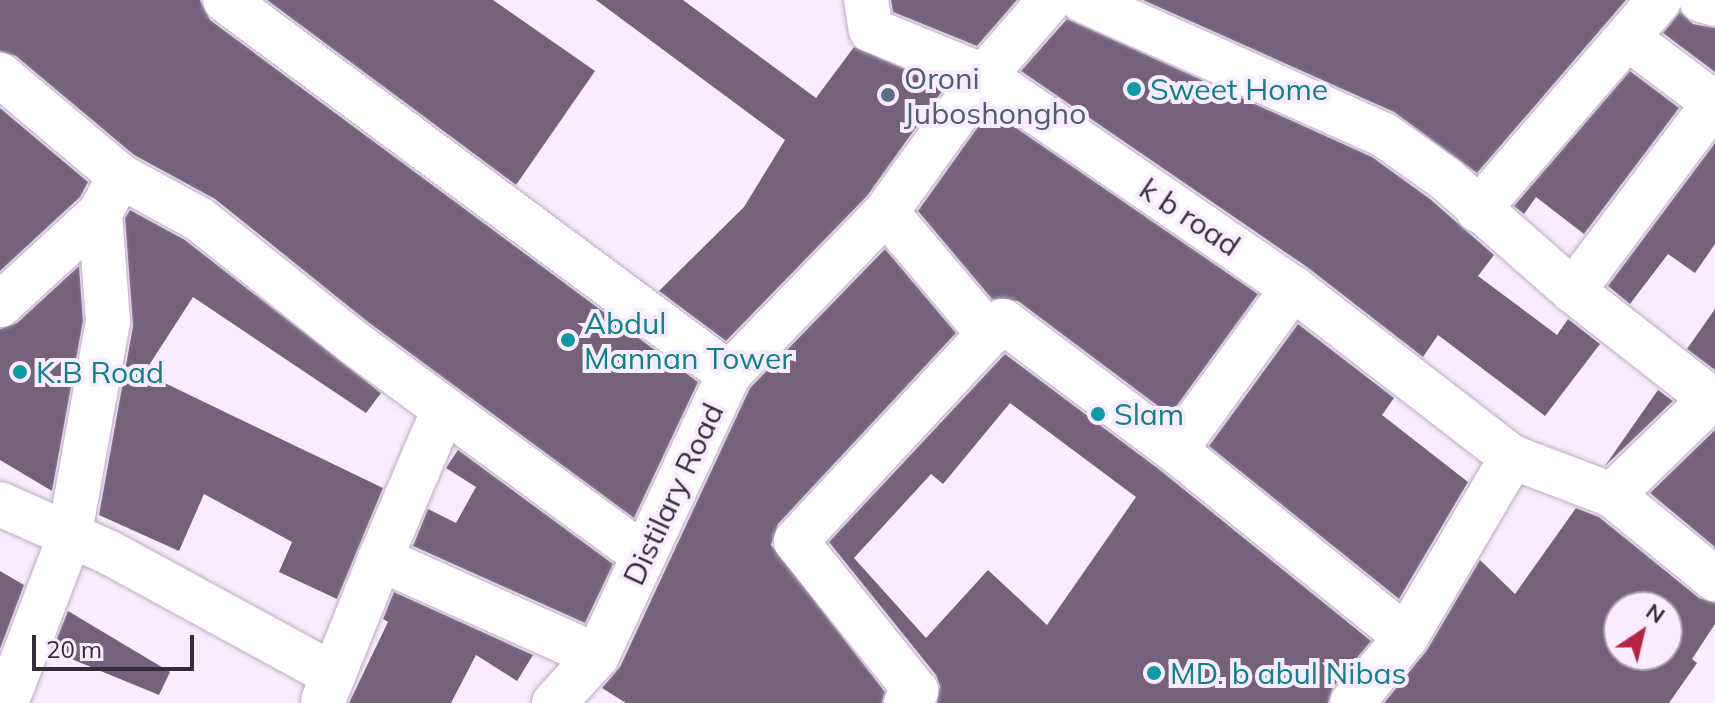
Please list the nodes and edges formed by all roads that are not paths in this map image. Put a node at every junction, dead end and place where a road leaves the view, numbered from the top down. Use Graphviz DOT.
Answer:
graph roads {
  1 [pos="225,0"];
  2 [pos="866,0"];
  3 [pos="1050,0"];
  4 [pos="1082,0"];
  5 [pos="1659,0"];
  6 [pos="1701,0"];
  7 [pos="1715,4"];
  8 [pos="1629,39"];
  9 [pos="0,75"];
  10 [pos="984,76"];
  11 [pos="110,194"];
  12 [pos="1478,210"];
  13 [pos="886,212"];
  14 [pos="1293,288"];
  15 [pos="1573,291"];
  16 [pos="0,305"];
  17 [pos="989,334"];
  18 [pos="729,374"];
  19 [pos="444,409"];
  20 [pos="1175,450"];
  21 [pos="1512,457"];
  22 [pos="1612,495"];
  23 [pos="0,504"];
  24 [pos="69,538"];
  25 [pos="644,556"];
  26 [pos="380,559"];
  27 [pos="1715,579"];
  28 [pos="1406,637"];
  29 [pos="597,656"];
  30 [pos="327,689"];
  31 [pos="6,703"];
  32 [pos="554,703"];
  33 [pos="906,703"];
  34 [pos="1352,703"];
  1 -- 18 [label="street"];
  2 -- 10 [label="street, k b road"];
  3 -- 10 [label="street, Distilary Road"];
  4 -- 12 [label="street"];
  5 -- 8 [label="street"];
  6 -- 7 [label="street"];
  8 -- 12 [label="street"];
  8 -- 15 [label="street"];
  9 -- 11 [label="street"];
  10 -- 13 [label="street, Distilary Road"];
  10 -- 14 [label="street, k b road"];
  11 -- 16 [label="street"];
  11 -- 19 [label="street"];
  11 -- 24 [label="street"];
  12 -- 15 [label="street"];
  13 -- 17 [label="street"];
  13 -- 18 [label="street, Distilary Road"];
  14 -- 20 [label="street"];
  14 -- 21 [label="street, k b road"];
  15 -- 22 [label="street"];
  17 -- 20 [label="street"];
  17 -- 33 [label="street"];
  18 -- 25 [label="street, Distilary Road"];
  19 -- 25 [label="street"];
  19 -- 26 [label="street"];
  20 -- 28 [label="street"];
  21 -- 22 [label="street, k b road"];
  21 -- 28 [label="street"];
  22 -- 27 [label="street, k b road"];
  23 -- 24 [label="street"];
  24 -- 30 [label="street"];
  24 -- 31 [label="street"];
  25 -- 29 [label="street, Distilary Road"];
  26 -- 29 [label="street"];
  26 -- 30 [label="street"];
  28 -- 34 [label="street"];
  29 -- 32 [label="street, Distilary Road"];
}
